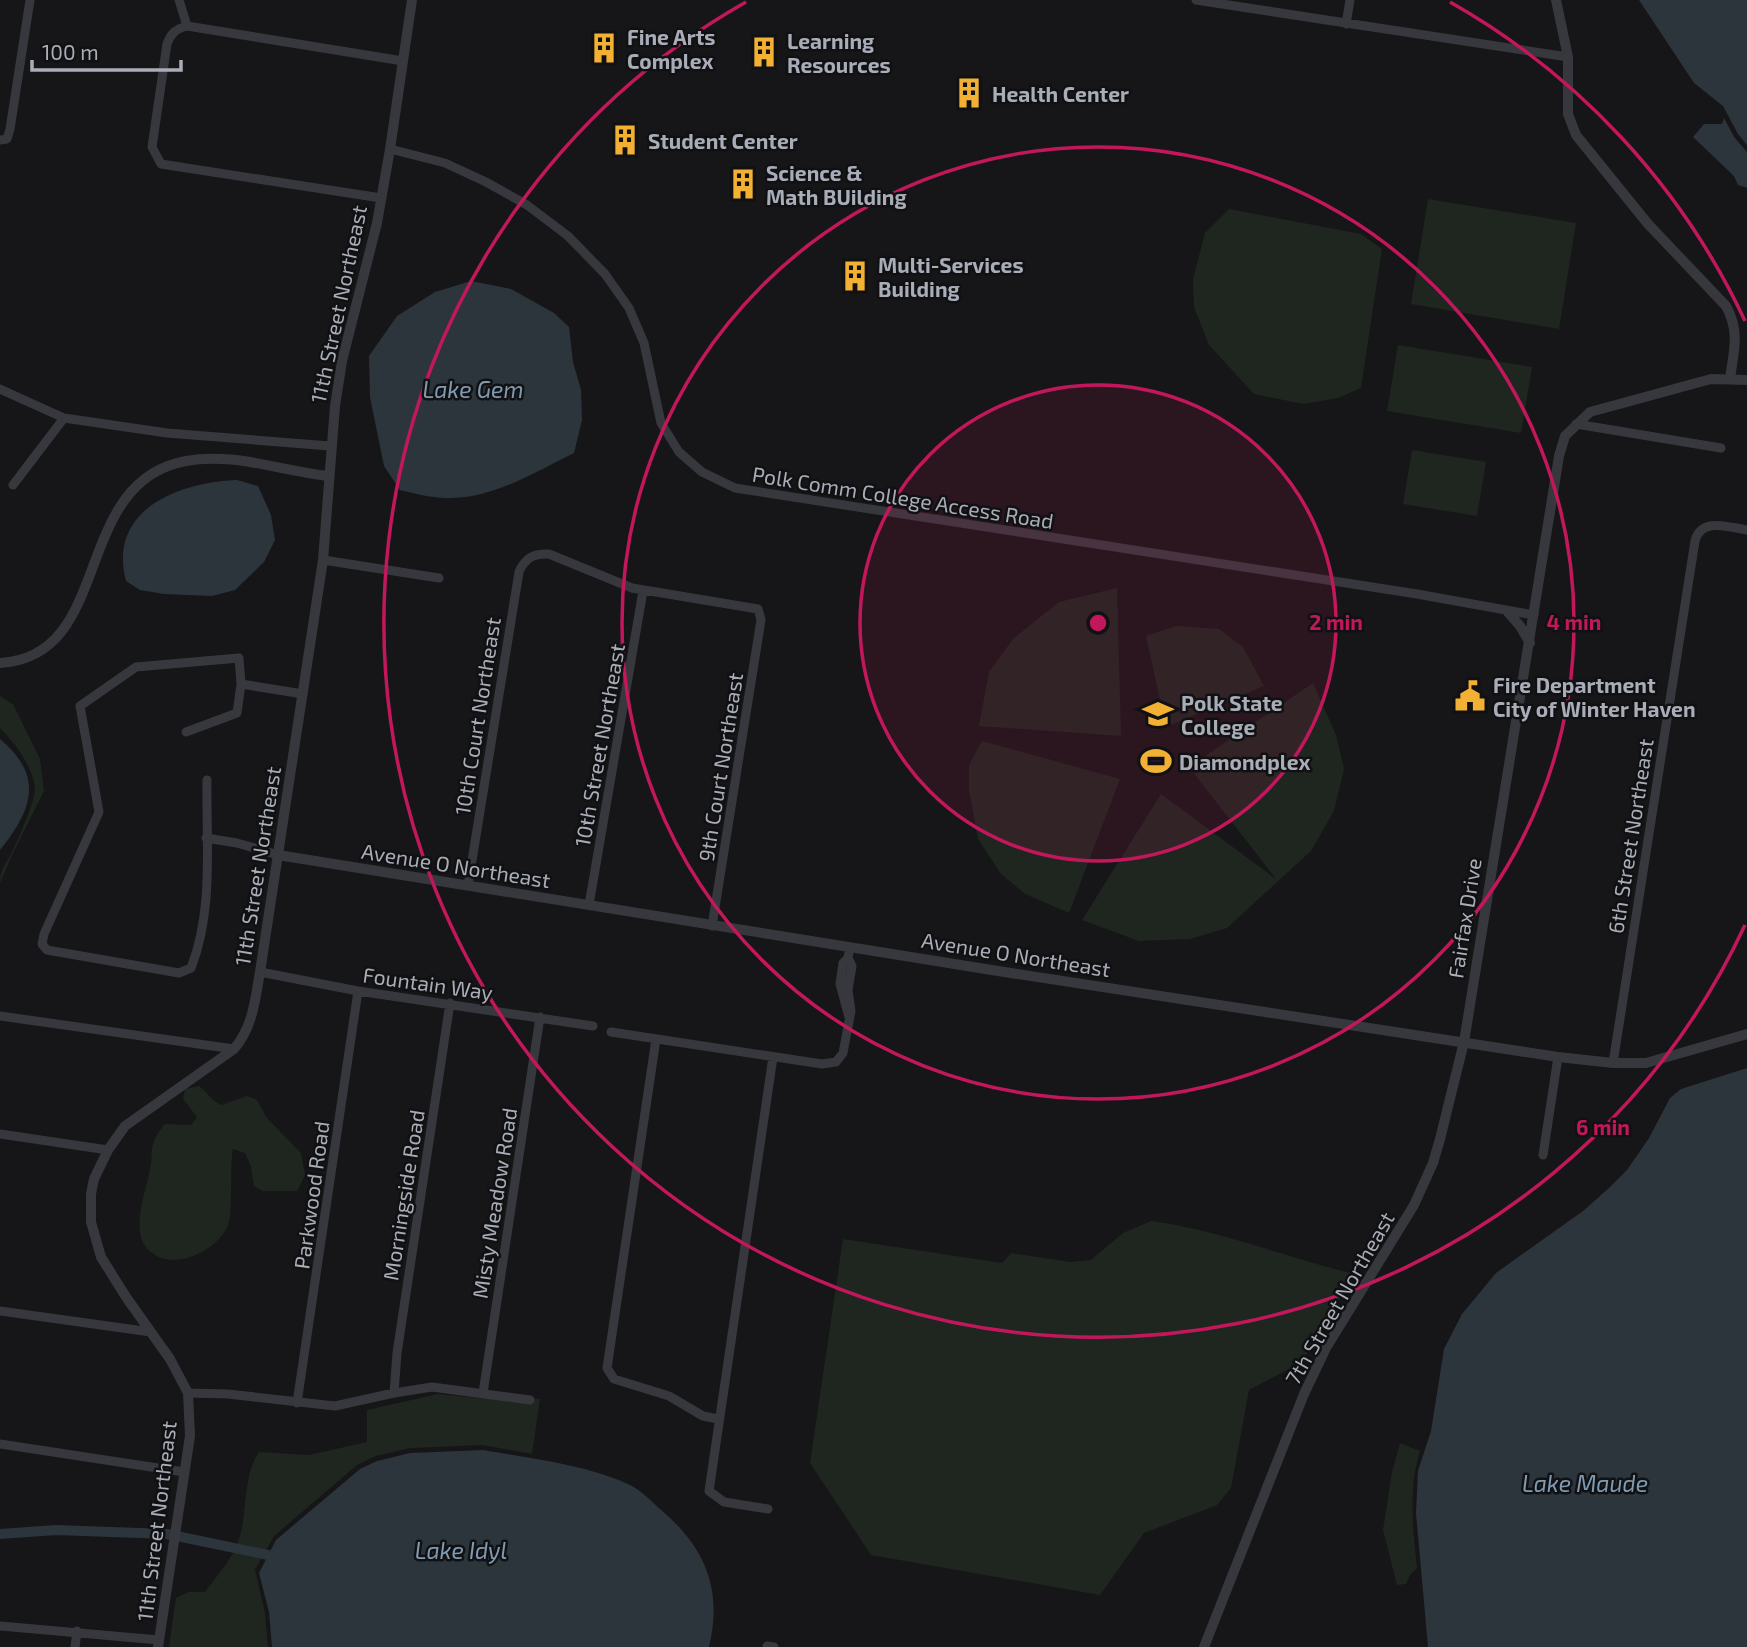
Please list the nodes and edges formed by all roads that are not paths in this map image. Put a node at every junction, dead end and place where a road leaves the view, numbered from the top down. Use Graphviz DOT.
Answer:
graph roads {
  1 [pos="30,0"];
  2 [pos="179,0"];
  3 [pos="412,0"];
  4 [pos="1196,0"];
  5 [pos="1350,0"];
  6 [pos="1556,0"];
  7 [pos="1346,24"];
  8 [pos="187,26"];
  9 [pos="1569,57"];
  10 [pos="403,61"];
  11 [pos="0,140"];
  12 [pos="390,149"];
  13 [pos="381,198"];
  14 [pos="1730,378"];
  15 [pos="1747,380"];
  16 [pos="0,389"];
  17 [pos="64,418"];
  18 [pos="1576,424"];
  19 [pos="330,446"];
  20 [pos="1721,448"];
  21 [pos="328,476"];
  22 [pos="13,485"];
  23 [pos="1747,530"];
  24 [pos="323,560"];
  25 [pos="439,578"];
  26 [pos="643,591"];
  27 [pos="1507,611"];
  28 [pos="1534,615"];
  29 [pos="1530,643"];
  30 [pos="0,663"];
  31 [pos="241,684"];
  32 [pos="303,694"];
  33 [pos="186,732"];
  34 [pos="207,780"];
  35 [pos="206,838"];
  36 [pos="278,855"];
  37 [pos="467,886"];
  38 [pos="589,905"];
  39 [pos="712,926"];
  40 [pos="849,953"];
  41 [pos="260,972"];
  42 [pos="358,991"];
  43 [pos="450,1003"];
  44 [pos="0,1016"];
  45 [pos="540,1017"];
  46 [pos="593,1026"];
  47 [pos="611,1032"];
  48 [pos="1747,1034"];
  49 [pos="656,1039"];
  50 [pos="1464,1042"];
  51 [pos="234,1049"];
  52 [pos="773,1057"];
  53 [pos="1558,1057"];
  54 [pos="1613,1063"];
  55 [pos="0,1135"];
  56 [pos="108,1150"];
  57 [pos="1543,1155"];
  58 [pos="0,1311"];
  59 [pos="151,1332"];
  60 [pos="394,1392"];
  61 [pos="483,1393"];
  62 [pos="188,1394"];
  63 [pos="530,1400"];
  64 [pos="297,1403"];
  65 [pos="718,1419"];
  66 [pos="0,1444"];
  67 [pos="184,1472"];
  68 [pos="768,1509"];
  69 [pos="0,1626"];
  70 [pos="77,1631"];
  71 [pos="159,1644"];
  72 [pos="75,1647"];
  73 [pos="1205,1647"];
  1 -- 11 [label="street"];
  2 -- 8 [label="street"];
  3 -- 10 [label="street, 11th Street Northeast"];
  4 -- 7 [label="street"];
  5 -- 7 [label="street"];
  6 -- 9 [label="street"];
  7 -- 9 [label="street"];
  8 -- 10 [label="street"];
  8 -- 13 [label="street"];
  9 -- 14 [label="street"];
  10 -- 12 [label="street, 11th Street Northeast"];
  12 -- 13 [label="street, 11th Street Northeast"];
  12 -- 27 [label="street, Polk Comm College Access Road"];
  13 -- 19 [label="street, 11th Street Northeast"];
  14 -- 15 [label="street"];
  14 -- 18 [label="street"];
  16 -- 17 [label="street"];
  17 -- 19 [label="street"];
  17 -- 22 [label="street"];
  18 -- 20 [label="street"];
  18 -- 28 [label="street, Fairfax Drive"];
  19 -- 21 [label="street, 11th Street Northeast"];
  21 -- 24 [label="street, 11th Street Northeast"];
  21 -- 30 [label="street"];
  23 -- 54 [label="street, 6th Street Northeast"];
  24 -- 25 [label="street"];
  24 -- 32 [label="street, 11th Street Northeast"];
  26 -- 37 [label="street, 10th Court Northeast"];
  26 -- 38 [label="street, 10th Street Northeast"];
  26 -- 39 [label="street, 9th Court Northeast"];
  27 -- 28 [label="street, Polk Comm College Access Road"];
  27 -- 29 [label="street"];
  28 -- 29 [label="street, Fairfax Drive"];
  29 -- 50 [label="street, Fairfax Drive"];
  31 -- 32 [label="street"];
  31 -- 33 [label="street"];
  31 -- 35 [label="street"];
  32 -- 36 [label="street, 11th Street Northeast"];
  34 -- 35 [label="street"];
  35 -- 36 [label="street"];
  36 -- 37 [label="street, Avenue O Northeast"];
  36 -- 41 [label="street, 11th Street Northeast"];
  37 -- 38 [label="street, Avenue O Northeast"];
  38 -- 39 [label="street, Avenue O Northeast"];
  39 -- 40 [label="street, Avenue O Northeast"];
  40 -- 50 [label="street, Avenue O Northeast"];
  40 -- 52 [label="street"];
  41 -- 42 [label="street, Fountain Way"];
  41 -- 51 [label="street, 11th Street Northeast"];
  42 -- 43 [label="street, Fountain Way"];
  42 -- 64 [label="street, Parkwood Road"];
  43 -- 45 [label="street, Fountain Way"];
  43 -- 60 [label="street, Morningside Road"];
  44 -- 51 [label="street"];
  45 -- 46 [label="street, Fountain Way"];
  45 -- 61 [label="street, Misty Meadow Road"];
  47 -- 49 [label="street"];
  48 -- 54 [label="street, Avenue O Northeast"];
  49 -- 52 [label="street"];
  49 -- 65 [label="street"];
  50 -- 53 [label="street, Avenue O Northeast"];
  50 -- 73 [label="street, 7th Street Northeast"];
  51 -- 56 [label="street, 11th Street Northeast"];
  52 -- 65 [label="street"];
  53 -- 54 [label="street, Avenue O Northeast"];
  53 -- 57 [label="street"];
  55 -- 56 [label="street"];
  56 -- 59 [label="street, 11th Street Northeast"];
  58 -- 59 [label="street"];
  59 -- 62 [label="street, 11th Street Northeast"];
  60 -- 61 [label="street"];
  60 -- 64 [label="street"];
  61 -- 63 [label="street"];
  62 -- 64 [label="street"];
  62 -- 67 [label="street, 11th Street Northeast"];
  65 -- 68 [label="street"];
  66 -- 67 [label="street"];
  67 -- 71 [label="street, 11th Street Northeast"];
  69 -- 70 [label="street"];
  70 -- 71 [label="street"];
  70 -- 72 [label="street"];
}
